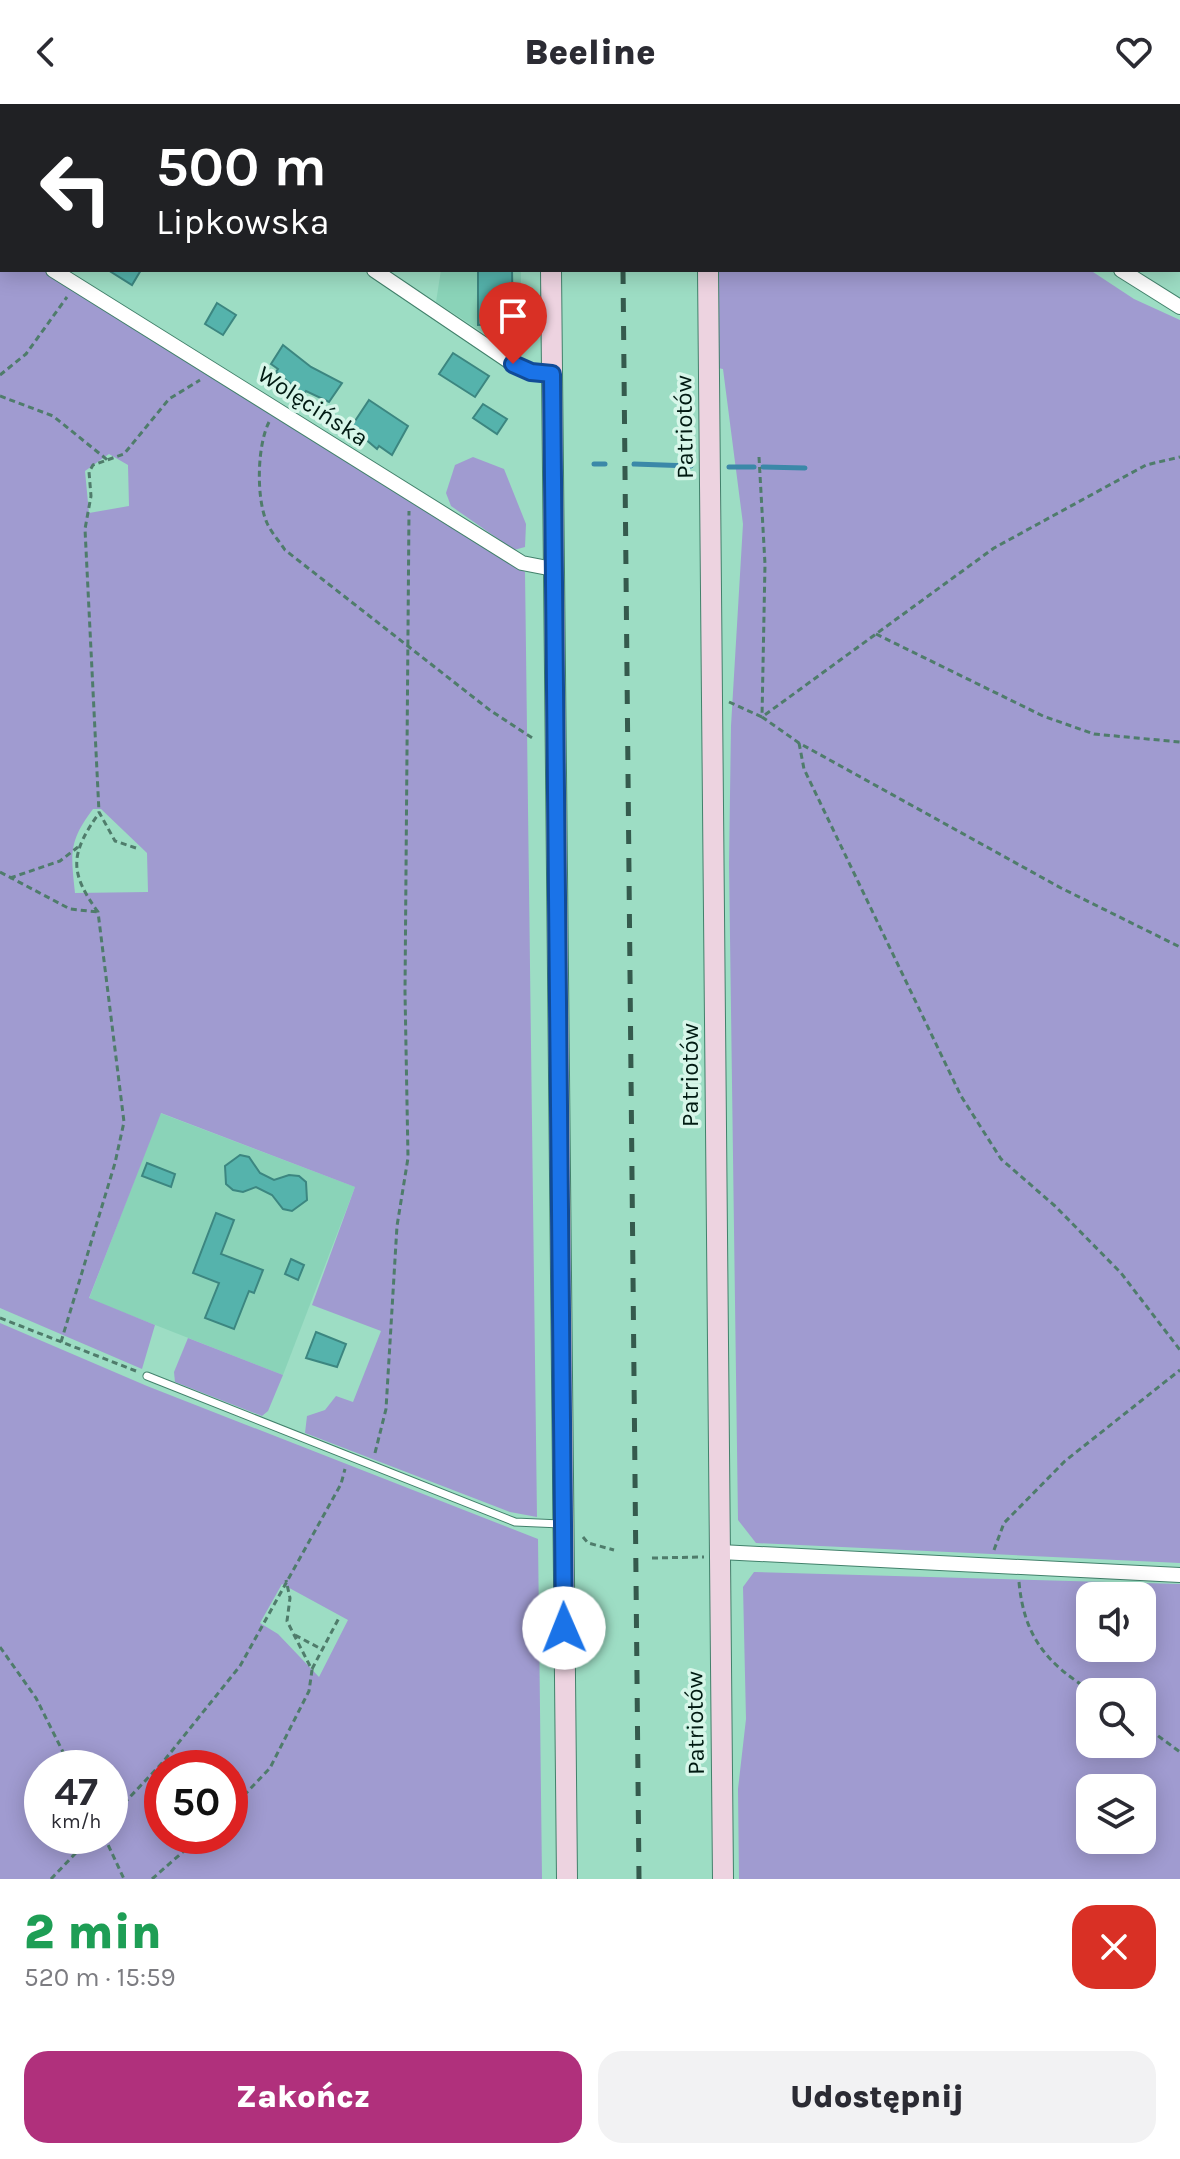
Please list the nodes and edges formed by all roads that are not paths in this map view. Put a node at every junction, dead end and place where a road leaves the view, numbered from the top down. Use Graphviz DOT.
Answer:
graph roads {
  1 [pos="56,272"];
  2 [pos="377,272"];
  3 [pos="551,272"];
  4 [pos="708,272"];
  5 [pos="1124,272"];
  6 [pos="1180,307"];
  7 [pos="552,374"];
  8 [pos="553,569"];
  9 [pos="147,1376"];
  10 [pos="563,1524"];
  11 [pos="720,1552"];
  12 [pos="1180,1575"];
  13 [pos="567,1879"];
  14 [pos="723,1879"];
  1 -- 8 [label="street, Wolęcińska"];
  2 -- 7 [label="street"];
  3 -- 7 [label="main road"];
  4 -- 11 [label="main road, Patriotów"];
  5 -- 6 [label="street"];
  7 -- 8 [label="main road"];
  8 -- 10 [label="main road"];
  9 -- 10 [label="lane"];
  10 -- 13 [label="main road"];
  11 -- 12 [label="street"];
  11 -- 14 [label="main road, Patriotów"];
}
